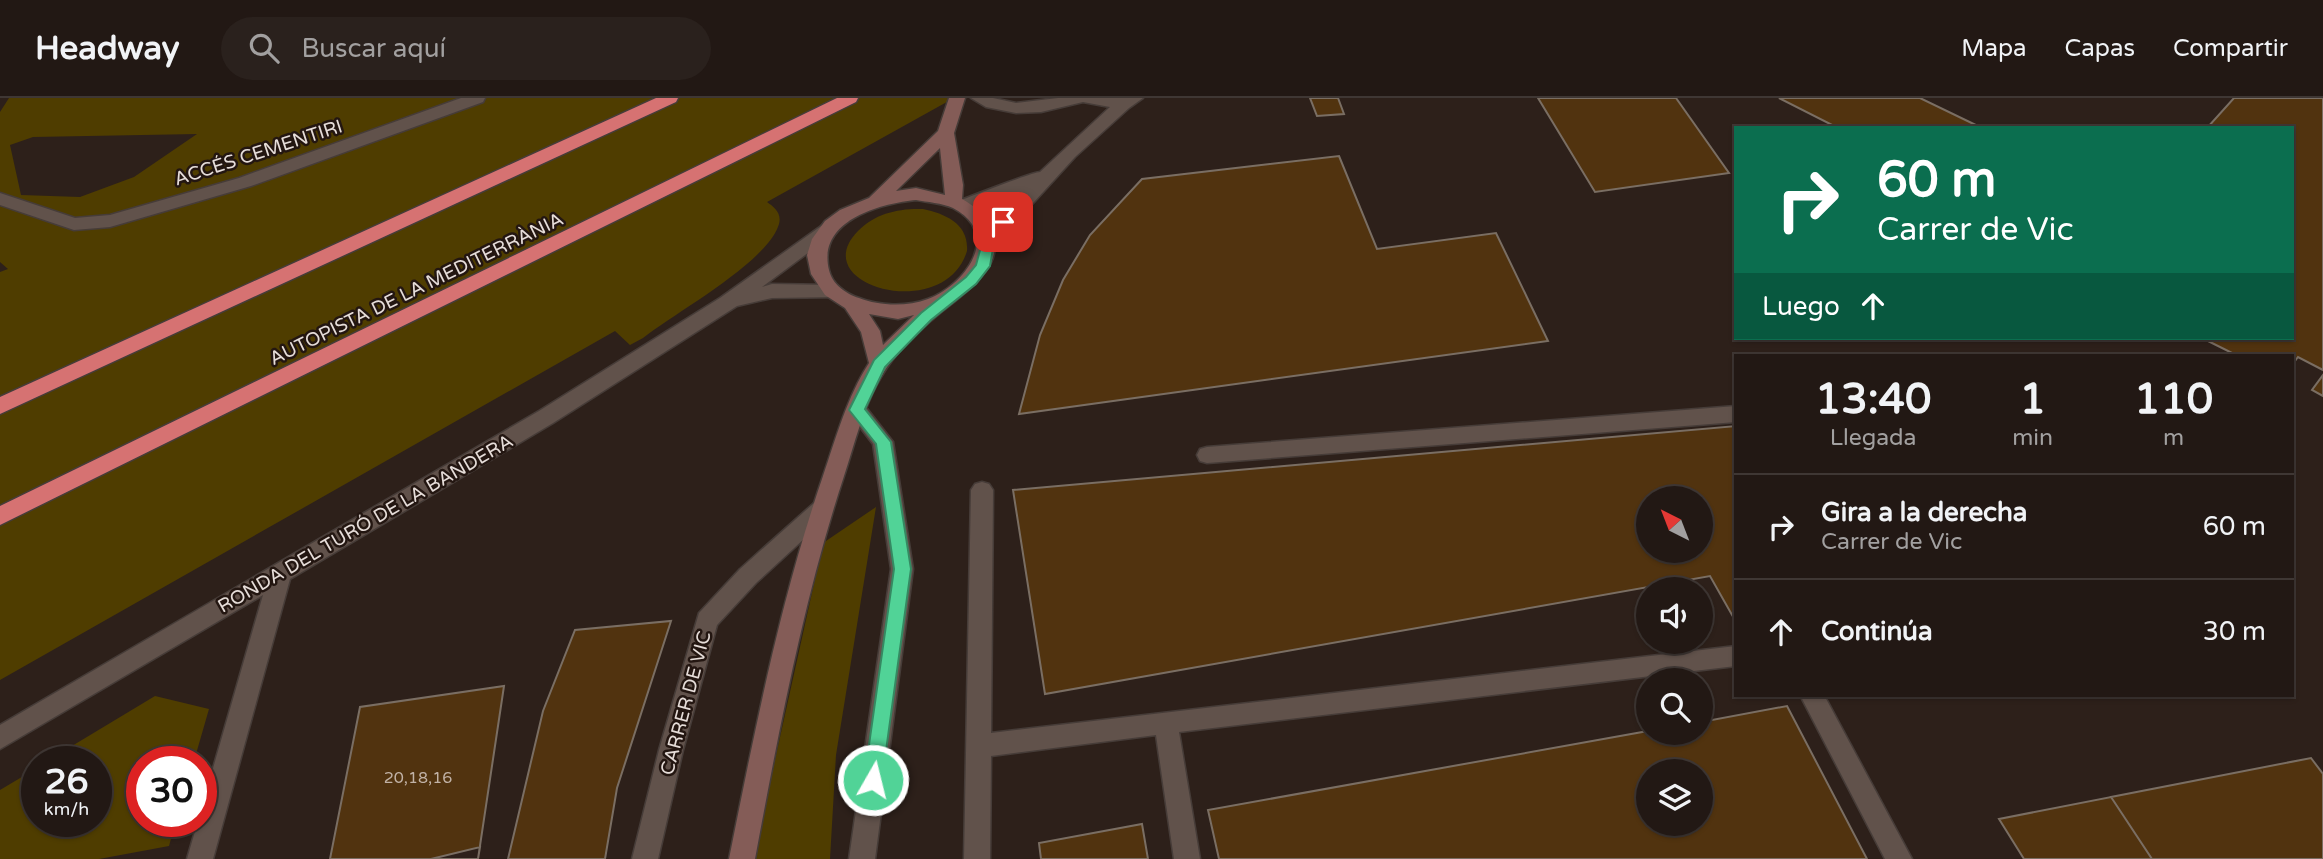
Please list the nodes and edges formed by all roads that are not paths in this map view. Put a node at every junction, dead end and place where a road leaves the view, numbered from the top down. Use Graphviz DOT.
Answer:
graph roads {
  1 [pos="477,98"];
  2 [pos="670,98"];
  3 [pos="957,98"];
  4 [pos="979,98"];
  5 [pos="1078,98"];
  6 [pos="1087,98"];
  7 [pos="847,100"];
  8 [pos="1129,101"];
  9 [pos="946,133"];
  10 [pos="1056,164"];
  11 [pos="0,199"];
  12 [pos="876,200"];
  13 [pos="958,204"];
  14 [pos="830,228"];
  15 [pos="988,242"];
  16 [pos="832,292"];
  17 [pos="945,299"];
  18 [pos="727,303"];
  19 [pos="852,303"];
  20 [pos="879,363"];
  21 [pos="0,406"];
  22 [pos="857,410"];
  23 [pos="1734,414"];
  24 [pos="1207,455"];
  25 [pos="982,490"];
  26 [pos="822,509"];
  27 [pos="0,516"];
  28 [pos="281,572"];
  29 [pos="1734,656"];
  30 [pos="1813,697"];
  31 [pos="1166,723"];
  32 [pos="0,738"];
  33 [pos="979,746"];
  34 [pos="200,859"];
  35 [pos="645,859"];
  36 [pos="742,859"];
  37 [pos="862,859"];
  38 [pos="977,859"];
  39 [pos="1187,859"];
  40 [pos="1899,859"];
  1 -- 11 [label="street, ACCÉS CEMENTIRI"];
  2 -- 21 [label="highway"];
  3 -- 9 [label="street"];
  4 -- 5 [label="street"];
  6 -- 8 [label="street"];
  7 -- 27 [label="highway, AUTOPISTA DE LA MEDITERRÀNIA"];
  8 -- 10 [label="street"];
  9 -- 12 [label="street"];
  9 -- 13 [label="street"];
  10 -- 13 [label="street"];
  10 -- 15 [label="street"];
  12 -- 13 [label="street"];
  12 -- 14 [label="street"];
  13 -- 15 [label="street"];
  14 -- 16 [label="street"];
  14 -- 18 [label="street, RONDA DEL TURÓ DE LA BANDERA"];
  15 -- 17 [label="street"];
  16 -- 18 [label="street, RONDA DEL TURÓ DE LA BANDERA"];
  16 -- 19 [label="street"];
  17 -- 19 [label="street"];
  17 -- 20 [label="street, CARRER DE VIC"];
  18 -- 28 [label="street, RONDA DEL TURÓ DE LA BANDERA"];
  19 -- 20 [label="street"];
  20 -- 22 [label="street, CARRER DE VIC"];
  22 -- 26 [label="street, CARRER DE VIC"];
  22 -- 37 [label="street"];
  23 -- 24 [label="street"];
  25 -- 33 [label="street"];
  26 -- 35 [label="street, CARRER DE VIC"];
  26 -- 36 [label="street, CARRER DE VIC"];
  28 -- 32 [label="street, RONDA DEL TURÓ DE LA BANDERA"];
  28 -- 34 [label="street"];
  29 -- 31 [label="street"];
  30 -- 40 [label="street"];
  31 -- 33 [label="street"];
  31 -- 39 [label="street"];
  33 -- 38 [label="street"];
}
